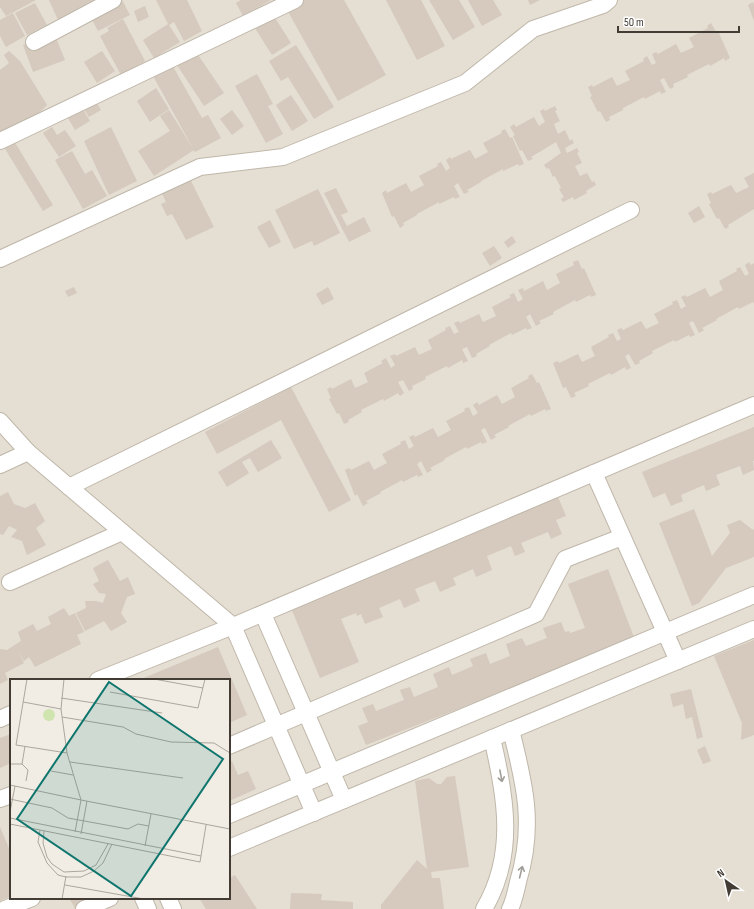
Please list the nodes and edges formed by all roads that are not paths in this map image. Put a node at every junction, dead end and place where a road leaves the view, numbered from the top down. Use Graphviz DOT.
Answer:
graph roads {
  1 [pos="113,0"];
  2 [pos="295,0"];
  3 [pos="609,0"];
  4 [pos="34,42"];
  5 [pos="0,141"];
  6 [pos="631,210"];
  7 [pos="0,259"];
  8 [pos="754,405"];
  9 [pos="0,421"];
  10 [pos="28,452"];
  11 [pos="0,465"];
  12 [pos="594,474"];
  13 [pos="69,487"];
  14 [pos="122,532"];
  15 [pos="622,536"];
  16 [pos="10,582"];
  17 [pos="754,595"];
  18 [pos="263,614"];
  19 [pos="233,626"];
  20 [pos="754,629"];
  21 [pos="665,633"];
  22 [pos="678,660"];
  23 [pos="100,679"];
  24 [pos="306,713"];
  25 [pos="10,714"];
  26 [pos="0,719"];
  27 [pos="276,725"];
  28 [pos="511,730"];
  29 [pos="492,738"];
  30 [pos="230,746"];
  31 [pos="332,772"];
  32 [pos="302,785"];
  33 [pos="10,795"];
  34 [pos="0,799"];
  35 [pos="344,800"];
  36 [pos="314,813"];
  37 [pos="230,815"];
  38 [pos="230,848"];
  39 [pos="30,899"];
  40 [pos="108,899"];
  41 [pos="143,899"];
  42 [pos="168,899"];
  43 [pos="5,909"];
  44 [pos="84,909"];
  45 [pos="148,909"];
  46 [pos="172,909"];
  47 [pos="484,909"];
  48 [pos="510,909"];
  1 -- 4 [label="street"];
  2 -- 5 [label="street"];
  3 -- 7 [label="street"];
  6 -- 13 [label="street"];
  8 -- 12 [label="street"];
  9 -- 10 [label="street"];
  10 -- 11 [label="street"];
  10 -- 13 [label="street"];
  12 -- 15 [label="street"];
  12 -- 18 [label="street"];
  13 -- 14 [label="street"];
  14 -- 16 [label="street"];
  14 -- 19 [label="street"];
  15 -- 21 [label="street"];
  15 -- 24 [label="street"];
  17 -- 21 [label="street"];
  18 -- 19 [label="street"];
  18 -- 24 [label="street"];
  19 -- 23 [label="street"];
  19 -- 27 [label="street"];
  20 -- 22 [label="street"];
  21 -- 22 [label="street"];
  21 -- 31 [label="street"];
  22 -- 28 [label="street"];
  24 -- 27 [label="street"];
  24 -- 31 [label="street"];
  25 -- 26 [label="street"];
  27 -- 30 [label="street"];
  27 -- 32 [label="street"];
  28 -- 29 [label="street"];
  48 -- 28 [label="street, one-way"];
  29 -- 35 [label="street"];
  29 -- 47 [label="street, one-way"];
  31 -- 32 [label="street"];
  31 -- 35 [label="street"];
  32 -- 36 [label="street"];
  32 -- 37 [label="street"];
  33 -- 34 [label="street"];
  35 -- 36 [label="street"];
  36 -- 38 [label="street"];
  39 -- 43 [label="street"];
  40 -- 44 [label="street"];
  41 -- 45 [label="street"];
  42 -- 46 [label="street"];
}
